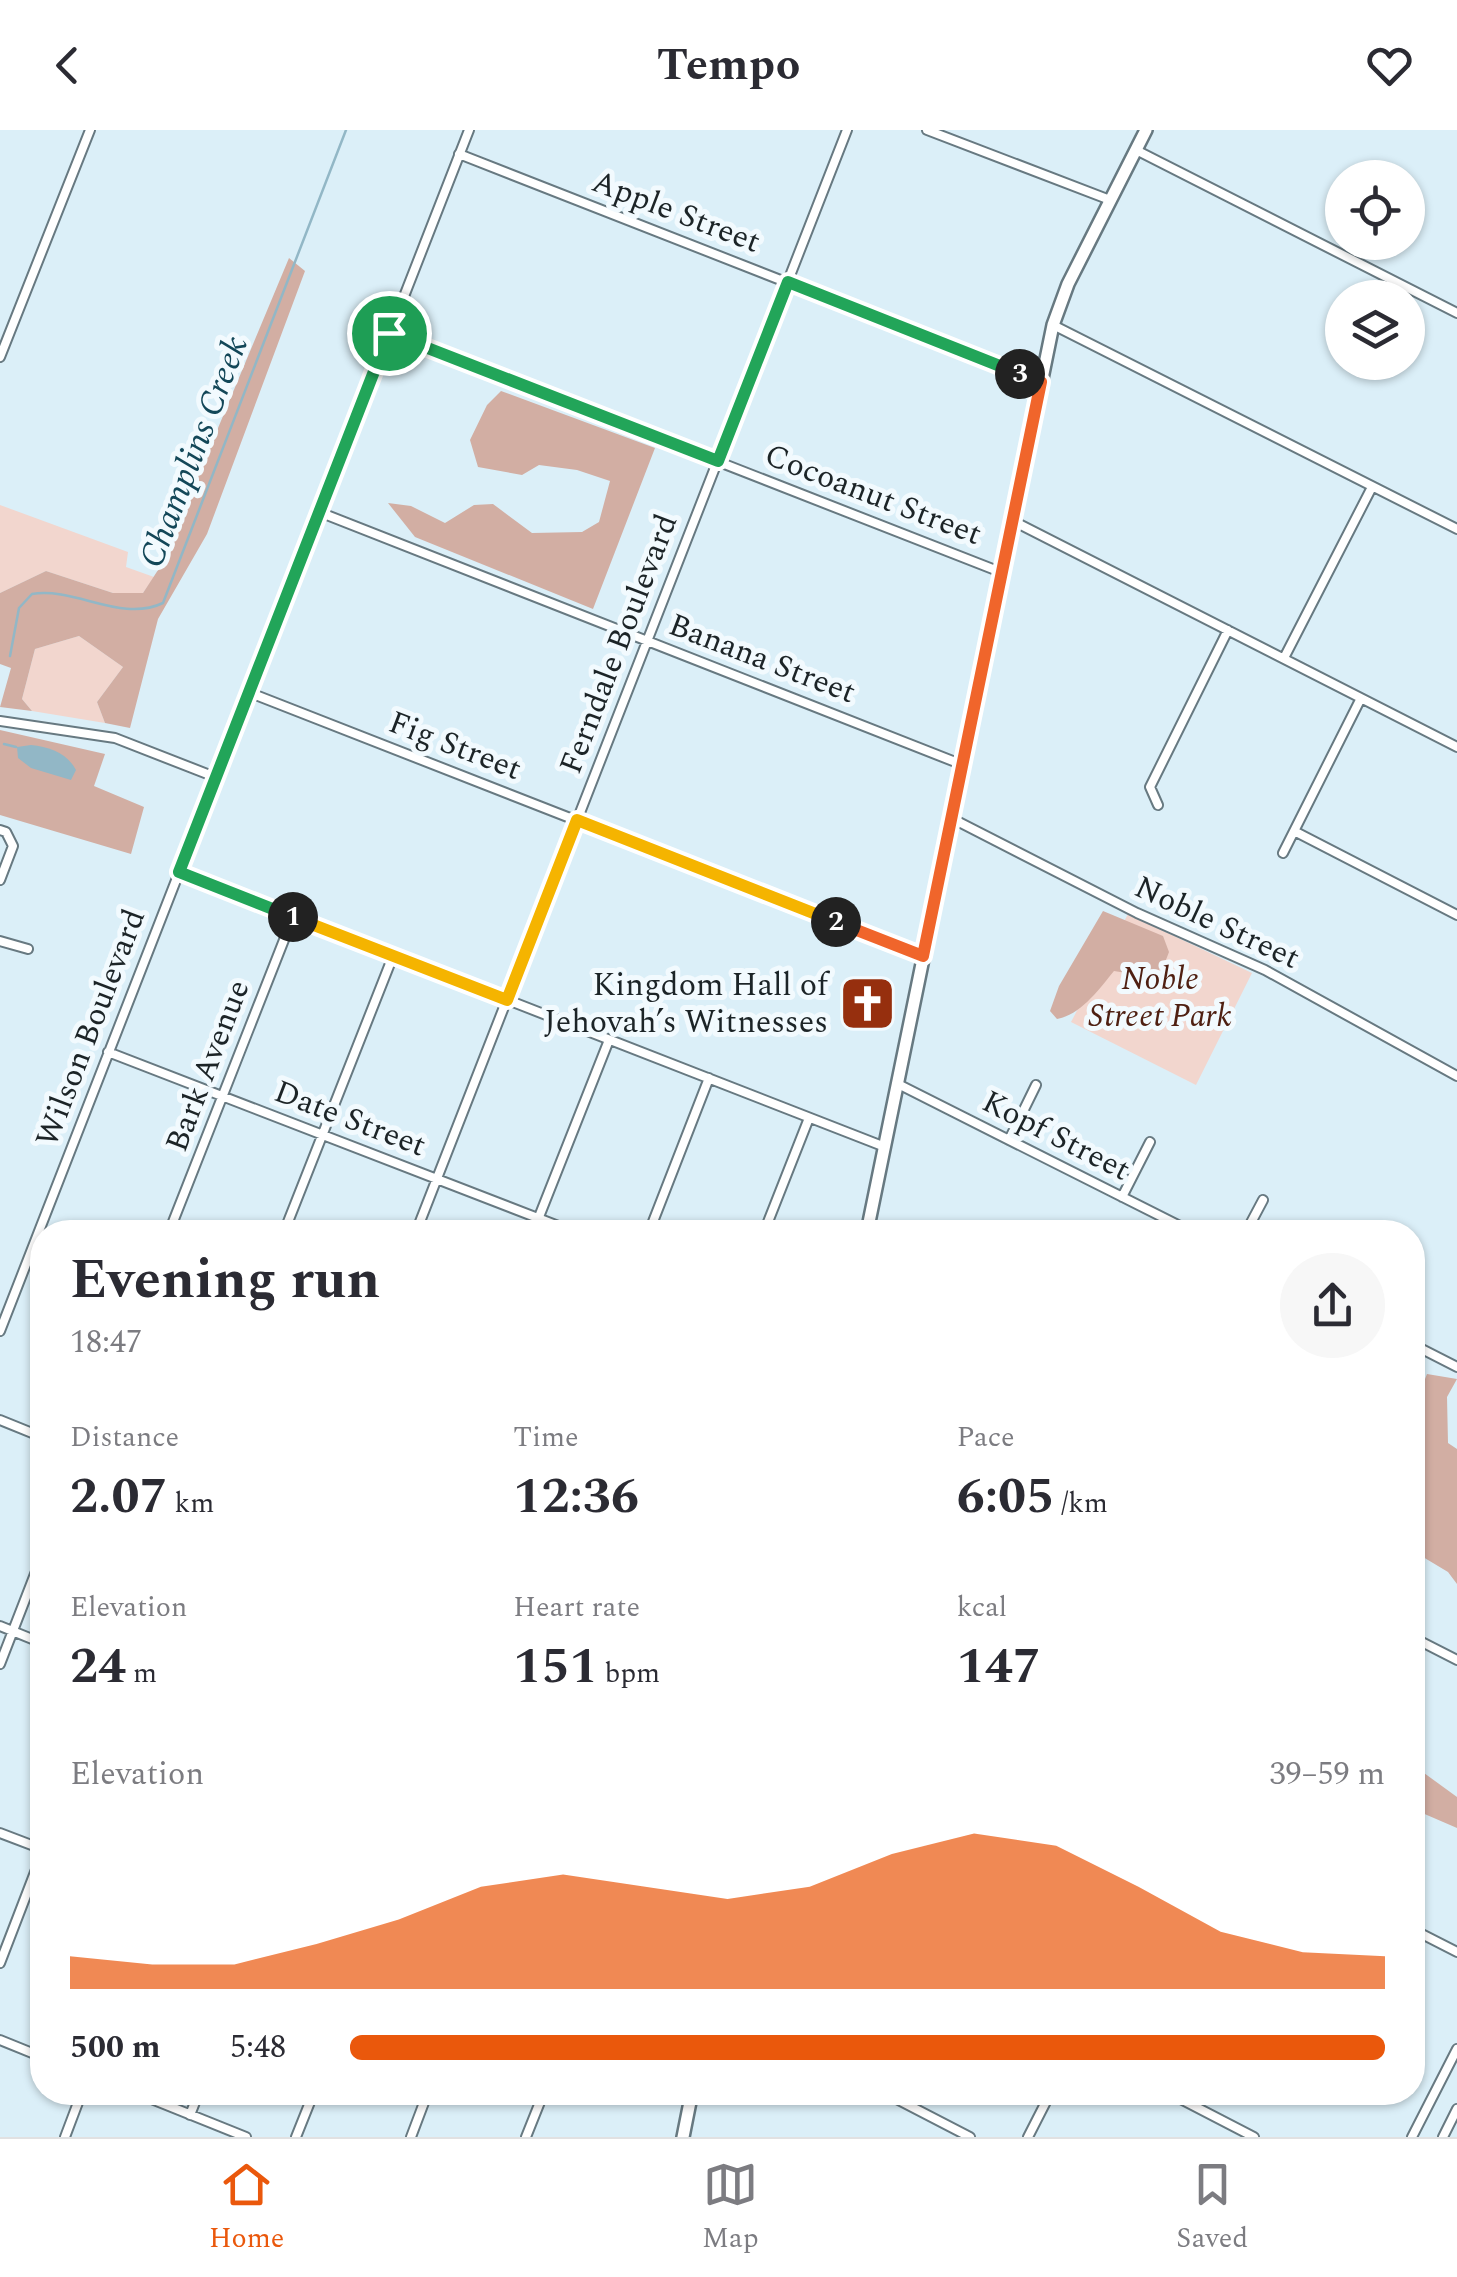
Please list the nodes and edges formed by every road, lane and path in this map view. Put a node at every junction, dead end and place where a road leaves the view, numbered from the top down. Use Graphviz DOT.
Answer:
graph roads {
  1 [pos="90,130"];
  2 [pos="468,130"];
  3 [pos="848,130"];
  4 [pos="927,130"];
  5 [pos="1146,130"];
  6 [pos="1136,150"];
  7 [pos="459,154"];
  8 [pos="1110,200"];
  9 [pos="788,282"];
  10 [pos="1457,314"];
  11 [pos="1053,325"];
  12 [pos="389,333"];
  13 [pos="0,357"];
  14 [pos="1041,382"];
  15 [pos="718,461"];
  16 [pos="1372,487"];
  17 [pos="319,512"];
  18 [pos="1013,522"];
  19 [pos="1457,530"];
  20 [pos="1003,573"];
  21 [pos="1228,630"];
  22 [pos="647,641"];
  23 [pos="1284,658"];
  24 [pos="248,692"];
  25 [pos="1362,698"];
  26 [pos="0,721"];
  27 [pos="1457,746"];
  28 [pos="963,765"];
  29 [pos="215,778"];
  30 [pos="1158,804"];
  31 [pos="953,819"];
  32 [pos="577,820"];
  33 [pos="0,830"];
  34 [pos="1294,832"];
  35 [pos="1283,853"];
  36 [pos="179,872"];
  37 [pos="0,880"];
  38 [pos="1457,915"];
  39 [pos="292,917"];
  40 [pos="0,941"];
  41 [pos="28,949"];
  42 [pos="393,956"];
  43 [pos="923,956"];
  44 [pos="507,1000"];
  45 [pos="609,1040"];
  46 [pos="108,1052"];
  47 [pos="1457,1076"];
  48 [pos="709,1078"];
  49 [pos="898,1084"];
  50 [pos="1036,1085"];
  51 [pos="222,1096"];
  52 [pos="809,1118"];
  53 [pos="321,1134"];
  54 [pos="1009,1140"];
  55 [pos="1150,1142"];
  56 [pos="885,1147"];
  57 [pos="436,1180"];
  58 [pos="1122,1197"];
  59 [pos="1263,1200"];
  60 [pos="539,1219"];
  61 [pos="46,1220"];
  62 [pos="174,1220"];
  63 [pos="289,1220"];
  64 [pos="421,1220"];
  65 [pos="654,1220"];
  66 [pos="769,1220"];
  67 [pos="870,1220"];
  68 [pos="1168,1220"];
  69 [pos="1252,1220"];
  70 [pos="30,1259"];
  71 [pos="0,1330"];
  72 [pos="1425,1350"];
  73 [pos="1457,1366"];
  74 [pos="0,1420"];
  75 [pos="30,1432"];
  76 [pos="30,1587"];
  77 [pos="0,1626"];
  78 [pos="13,1631"];
  79 [pos="30,1637"];
  80 [pos="1425,1644"];
  81 [pos="1457,1660"];
  82 [pos="0,1664"];
  83 [pos="0,1833"];
  84 [pos="30,1847"];
  85 [pos="30,1884"];
  86 [pos="1425,1936"];
  87 [pos="1457,1952"];
  88 [pos="0,1963"];
  89 [pos="0,2040"];
  90 [pos="1457,2048"];
  91 [pos="30,2052"];
  92 [pos="77,2105"];
  93 [pos="166,2105"];
  94 [pos="194,2105"];
  95 [pos="309,2105"];
  96 [pos="423,2105"];
  97 [pos="539,2105"];
  98 [pos="690,2105"];
  99 [pos="907,2105"];
  100 [pos="1044,2105"];
  101 [pos="1191,2105"];
  102 [pos="1457,2109"];
  103 [pos="190,2115"];
  104 [pos="1413,2134"];
  105 [pos="684,2136"];
  106 [pos="65,2137"];
  107 [pos="246,2137"];
  108 [pos="296,2137"];
  109 [pos="411,2137"];
  110 [pos="526,2137"];
  111 [pos="970,2137"];
  112 [pos="1028,2137"];
  113 [pos="1254,2137"];
  114 [pos="1424,2137"];
  115 [pos="1443,2137"];
  1 -- 13 [label="street"];
  2 -- 7 [label="street, Wilson Boulevard"];
  3 -- 9 [label="street, Ferndale Boulevard"];
  4 -- 8 [label="street"];
  5 -- 6 [label="main road"];
  6 -- 8 [label="main road"];
  6 -- 10 [label="street"];
  7 -- 9 [label="street, Apple Street"];
  7 -- 12 [label="street, Wilson Boulevard"];
  8 -- 11 [label="main road"];
  9 -- 14 [label="street, Apple Street"];
  9 -- 15 [label="street, Ferndale Boulevard"];
  11 -- 14 [label="main road"];
  11 -- 16 [label="street"];
  12 -- 15 [label="street, Cocoanut Street"];
  12 -- 17 [label="street, Wilson Boulevard"];
  14 -- 18 [label="main road"];
  15 -- 20 [label="street, Cocoanut Street"];
  15 -- 22 [label="street, Ferndale Boulevard"];
  16 -- 19 [label="street"];
  16 -- 23 [label="street"];
  17 -- 22 [label="street, Banana Street"];
  17 -- 24 [label="street, Wilson Boulevard"];
  18 -- 20 [label="main road"];
  18 -- 21 [label="street, Cocoanut Street"];
  20 -- 28 [label="main road"];
  21 -- 23 [label="street, Cocoanut Street"];
  21 -- 30 [label="street"];
  22 -- 28 [label="street, Banana Street"];
  22 -- 32 [label="street, Ferndale Boulevard"];
  23 -- 25 [label="street, Cocoanut Street"];
  24 -- 29 [label="street, Wilson Boulevard"];
  24 -- 32 [label="street, Fig Street"];
  25 -- 27 [label="street, Cocoanut Street"];
  25 -- 34 [label="street"];
  26 -- 29 [label="street"];
  28 -- 31 [label="main road"];
  29 -- 36 [label="street, Wilson Boulevard"];
  31 -- 43 [label="main road"];
  31 -- 47 [label="street, Noble Street"];
  32 -- 43 [label="street, Fig Street"];
  32 -- 44 [label="street, Ferndale Boulevard"];
  33 -- 37 [label="street"];
  34 -- 35 [label="street"];
  34 -- 38 [label="street"];
  36 -- 39 [label="street"];
  36 -- 46 [label="street, Wilson Boulevard"];
  39 -- 42 [label="street"];
  39 -- 51 [label="street, Bark Avenue"];
  40 -- 41 [label="street"];
  42 -- 44 [label="street"];
  42 -- 53 [label="street"];
  43 -- 49 [label="main road"];
  44 -- 45 [label="street"];
  44 -- 57 [label="street, Ferndale Boulevard"];
  45 -- 48 [label="street"];
  45 -- 60 [label="street"];
  46 -- 51 [label="street, Date Street"];
  46 -- 61 [label="street, Wilson Boulevard"];
  48 -- 52 [label="street"];
  48 -- 65 [label="street"];
  49 -- 54 [label="street, Kopf Street"];
  49 -- 56 [label="main road"];
  50 -- 54 [label="street"];
  51 -- 53 [label="street, Date Street"];
  51 -- 62 [label="street, Bark Avenue"];
  52 -- 56 [label="street"];
  52 -- 66 [label="street"];
  53 -- 57 [label="street, Date Street"];
  53 -- 63 [label="street"];
  54 -- 58 [label="street, Kopf Street"];
  55 -- 58 [label="street"];
  56 -- 67 [label="main road"];
  57 -- 60 [label="street, Date Street"];
  57 -- 64 [label="street, Ferndale Boulevard"];
  58 -- 68 [label="street, Kopf Street"];
  59 -- 69 [label="street"];
  70 -- 71 [label="street, Wilson Boulevard"];
  72 -- 73 [label="street"];
  74 -- 75 [label="street"];
  76 -- 78 [label="street"];
  77 -- 78 [label="street"];
  78 -- 79 [label="street"];
  78 -- 82 [label="street"];
  80 -- 81 [label="street"];
  83 -- 84 [label="street"];
  85 -- 88 [label="street"];
  86 -- 87 [label="street"];
  89 -- 91 [label="street"];
  90 -- 104 [label="street"];
  92 -- 106 [label="street"];
  93 -- 103 [label="street"];
  94 -- 103 [label="street"];
  95 -- 108 [label="street"];
  96 -- 109 [label="street"];
  97 -- 110 [label="street"];
  98 -- 105 [label="main road"];
  99 -- 111 [label="street"];
  100 -- 112 [label="street"];
  101 -- 113 [label="street"];
  102 -- 115 [label="street"];
  103 -- 107 [label="street"];
  104 -- 114 [label="street"];
}
